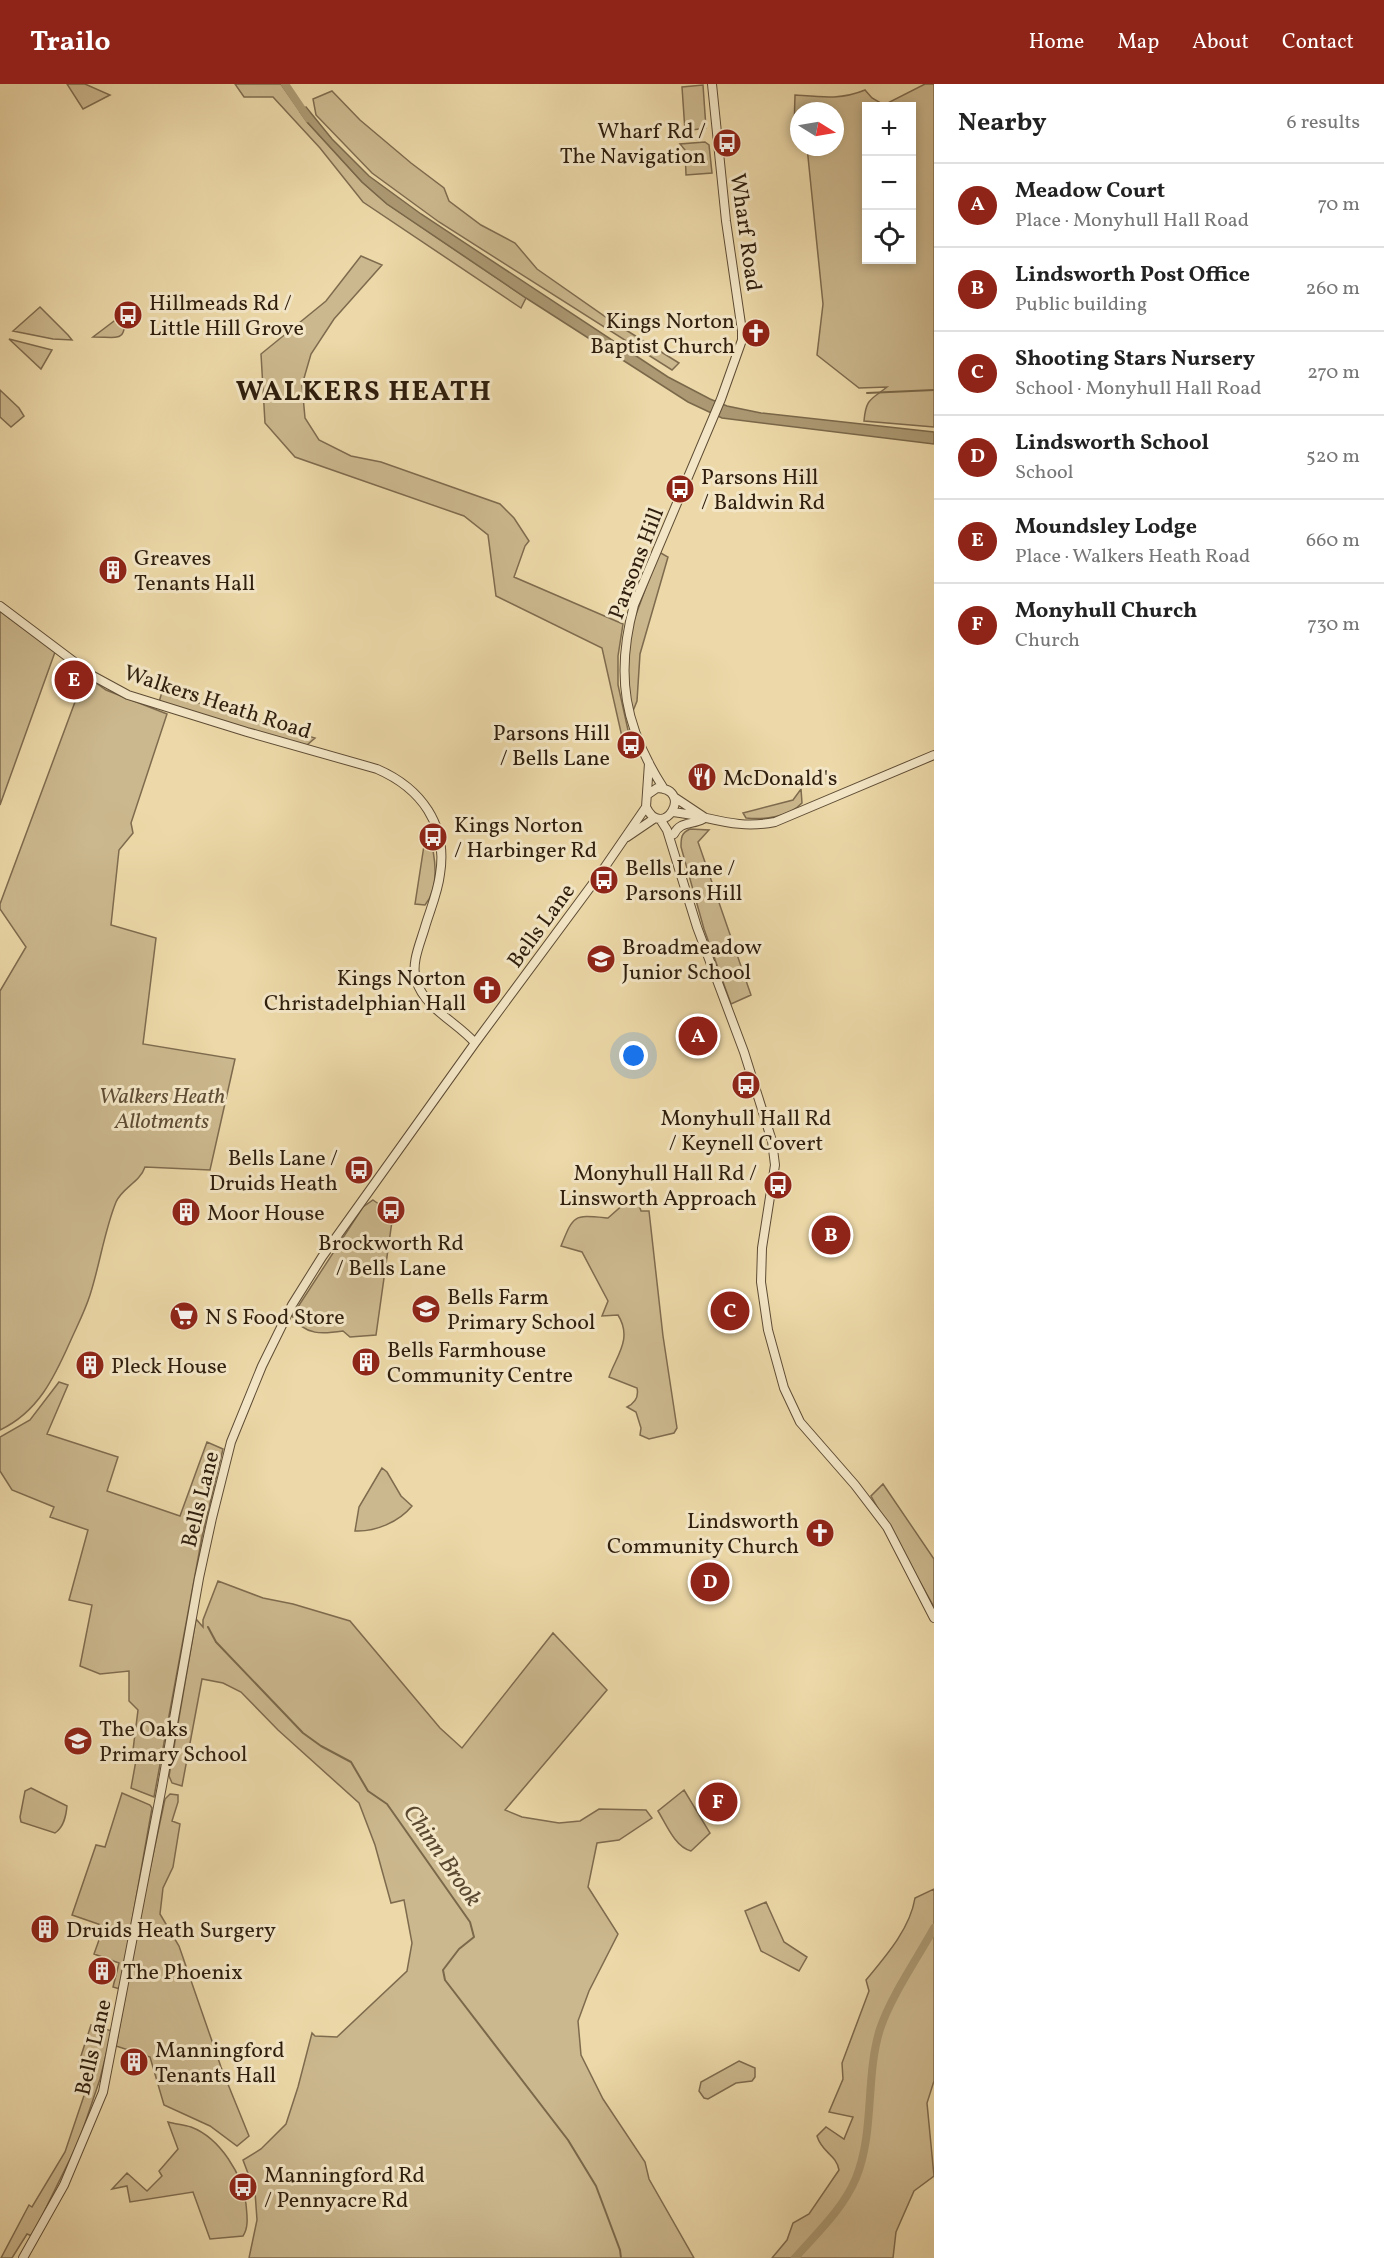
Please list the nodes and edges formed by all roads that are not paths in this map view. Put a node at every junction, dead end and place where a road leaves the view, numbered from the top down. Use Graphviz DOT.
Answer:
graph roads {
  1 [pos="712,84"];
  2 [pos="714,416"];
  3 [pos="0,606"];
  4 [pos="934,755"];
  5 [pos="649,762"];
  6 [pos="664,789"];
  7 [pos="647,795"];
  8 [pos="674,797"];
  9 [pos="646,807"];
  10 [pos="672,813"];
  11 [pos="657,818"];
  12 [pos="706,819"];
  13 [pos="674,834"];
  14 [pos="624,840"];
  15 [pos="674,848"];
  16 [pos="475,1043"];
  17 [pos="934,1618"];
  18 [pos="23,2258"];
  1 -- 2 [label="street, Wharf Road"];
  2 -- 5 [label="street, Parsons Hill"];
  3 -- 16 [label="street, Walkers Heath Road"];
  4 -- 12 [label="street"];
  5 -- 6 [label="street, Parsons Hill"];
  5 -- 7 [label="street, Parsons Hill"];
  6 -- 7 [label="street"];
  6 -- 8 [label="street"];
  7 -- 9 [label="street"];
  8 -- 10 [label="street"];
  8 -- 12 [label="street"];
  9 -- 11 [label="street"];
  9 -- 14 [label="street, Bells Lane"];
  10 -- 11 [label="street"];
  10 -- 12 [label="street"];
  10 -- 13 [label="street"];
  11 -- 14 [label="street, Bells Lane"];
  11 -- 15 [label="street"];
  12 -- 13 [label="street"];
  13 -- 15 [label="street"];
  14 -- 16 [label="street, Bells Lane"];
  15 -- 17 [label="street"];
  16 -- 18 [label="street, Bells Lane"];
}
